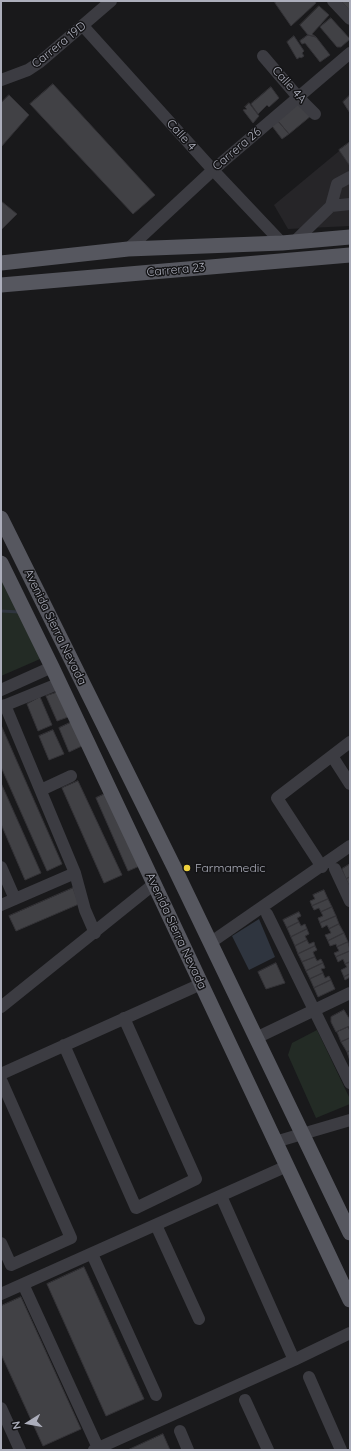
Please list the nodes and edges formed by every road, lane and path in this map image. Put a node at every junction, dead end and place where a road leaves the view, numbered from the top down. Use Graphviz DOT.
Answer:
graph roads {
  1 [pos="111,1"];
  2 [pos="333,1"];
  3 [pos="350,19"];
  4 [pos="83,26"];
  5 [pos="350,53"];
  6 [pos="263,56"];
  7 [pos="1,80"];
  8 [pos="298,97"];
  9 [pos="315,114"];
  10 [pos="213,170"];
  11 [pos="350,177"];
  12 [pos="350,204"];
  13 [pos="331,206"];
  14 [pos="350,237"];
  15 [pos="288,242"];
  16 [pos="128,249"];
  17 [pos="350,255"];
  18 [pos="1,263"];
  19 [pos="1,285"];
  20 [pos="1,518"];
  21 [pos="1,563"];
  22 [pos="52,667"];
  23 [pos="60,683"];
  24 [pos="1,690"];
  25 [pos="3,706"];
  26 [pos="350,742"];
  27 [pos="332,756"];
  28 [pos="71,776"];
  29 [pos="350,784"];
  30 [pos="41,790"];
  31 [pos="350,846"];
  32 [pos="1,867"];
  33 [pos="322,867"];
  34 [pos="335,869"];
  35 [pos="75,873"];
  36 [pos="154,884"];
  37 [pos="15,898"];
  38 [pos="350,901"];
  39 [pos="1,905"];
  40 [pos="268,914"];
  41 [pos="95,933"];
  42 [pos="210,943"];
  43 [pos="201,984"];
  44 [pos="350,992"];
  45 [pos="1,1007"];
  46 [pos="314,1010"];
  47 [pos="124,1018"];
  48 [pos="256,1038"];
  49 [pos="64,1045"];
  50 [pos="1,1074"];
  51 [pos="1,1080"];
  52 [pos="350,1083"];
  53 [pos="350,1120"];
  54 [pos="302,1133"];
  55 [pos="276,1142"];
  56 [pos="287,1166"];
  57 [pos="221,1196"];
  58 [pos="156,1225"];
  59 [pos="350,1233"];
  60 [pos="1,1243"];
  61 [pos="92,1254"];
  62 [pos="23,1284"];
  63 [pos="1,1294"];
  64 [pos="350,1300"];
  65 [pos="200,1319"];
  66 [pos="350,1333"];
  67 [pos="294,1360"];
  68 [pos="309,1377"];
  69 [pos="156,1395"];
  70 [pos="245,1400"];
  71 [pos="1,1408"];
  72 [pos="180,1431"];
  73 [pos="97,1449"];
  74 [pos="20,1450"];
  75 [pos="188,1450"];
  76 [pos="268,1450"];
  77 [pos="341,1450"];
  1 -- 4 [label="street, Carrera 19D"];
  2 -- 3 [label="street"];
  4 -- 7 [label="street, Carrera 19D"];
  4 -- 10 [label="street, Calle 4"];
  5 -- 8 [label="street, Carrera 26"];
  6 -- 8 [label="street, Calle 4A"];
  8 -- 9 [label="street, Calle 4A"];
  8 -- 10 [label="street, Carrera 26"];
  10 -- 15 [label="street, Calle 4"];
  10 -- 16 [label="street, Carrera 26"];
  11 -- 13 [label="street"];
  12 -- 13 [label="street"];
  13 -- 15 [label="street"];
  14 -- 15 [label="main road, Carrera 23"];
  15 -- 16 [label="main road, Carrera 23"];
  16 -- 18 [label="main road, Carrera 23"];
  17 -- 19 [label="main road, Carrera 23"];
  20 -- 42 [label="main road, Avenida Sierra Nevada"];
  21 -- 22 [label="main road, Avenida Sierra Nevada"];
  22 -- 23 [label="main road, Avenida Sierra Nevada"];
  22 -- 24 [label="street"];
  23 -- 25 [label="street"];
  23 -- 36 [label="main road, Avenida Sierra Nevada"];
  25 -- 30 [label="street"];
  26 -- 27 [label="street"];
  27 -- 29 [label="street"];
  27 -- 33 [label="street"];
  28 -- 30 [label="street"];
  30 -- 35 [label="street"];
  31 -- 33 [label="street"];
  32 -- 37 [label="street"];
  33 -- 42 [label="street"];
  34 -- 38 [label="street"];
  35 -- 37 [label="street"];
  35 -- 41 [label="street"];
  36 -- 41 [label="street"];
  36 -- 43 [label="main road, Avenida Sierra Nevada"];
  37 -- 39 [label="street"];
  40 -- 46 [label="street"];
  41 -- 45 [label="street"];
  42 -- 48 [label="main road, Avenida Sierra Nevada"];
  43 -- 47 [label="street"];
  43 -- 55 [label="main road, Avenida Sierra Nevada"];
  44 -- 46 [label="street"];
  46 -- 48 [label="street"];
  46 -- 52 [label="street"];
  47 -- 49 [label="street"];
  47 -- 49 [label="street"];
  48 -- 54 [label="main road, Avenida Sierra Nevada"];
  49 -- 50 [label="street"];
  51 -- 60 [label="street"];
  53 -- 54 [label="street"];
  54 -- 55 [label="street"];
  54 -- 59 [label="main road, Avenida Sierra Nevada"];
  55 -- 56 [label="main road, Avenida Sierra Nevada"];
  56 -- 57 [label="street"];
  56 -- 64 [label="main road, Avenida Sierra Nevada"];
  57 -- 58 [label="street"];
  57 -- 67 [label="street"];
  58 -- 61 [label="street"];
  58 -- 65 [label="street"];
  61 -- 62 [label="street"];
  61 -- 69 [label="street"];
  62 -- 63 [label="street"];
  62 -- 73 [label="street"];
  66 -- 67 [label="street"];
  67 -- 73 [label="street"];
  68 -- 77 [label="street"];
  70 -- 76 [label="street"];
  71 -- 74 [label="street"];
  72 -- 75 [label="street"];
}
